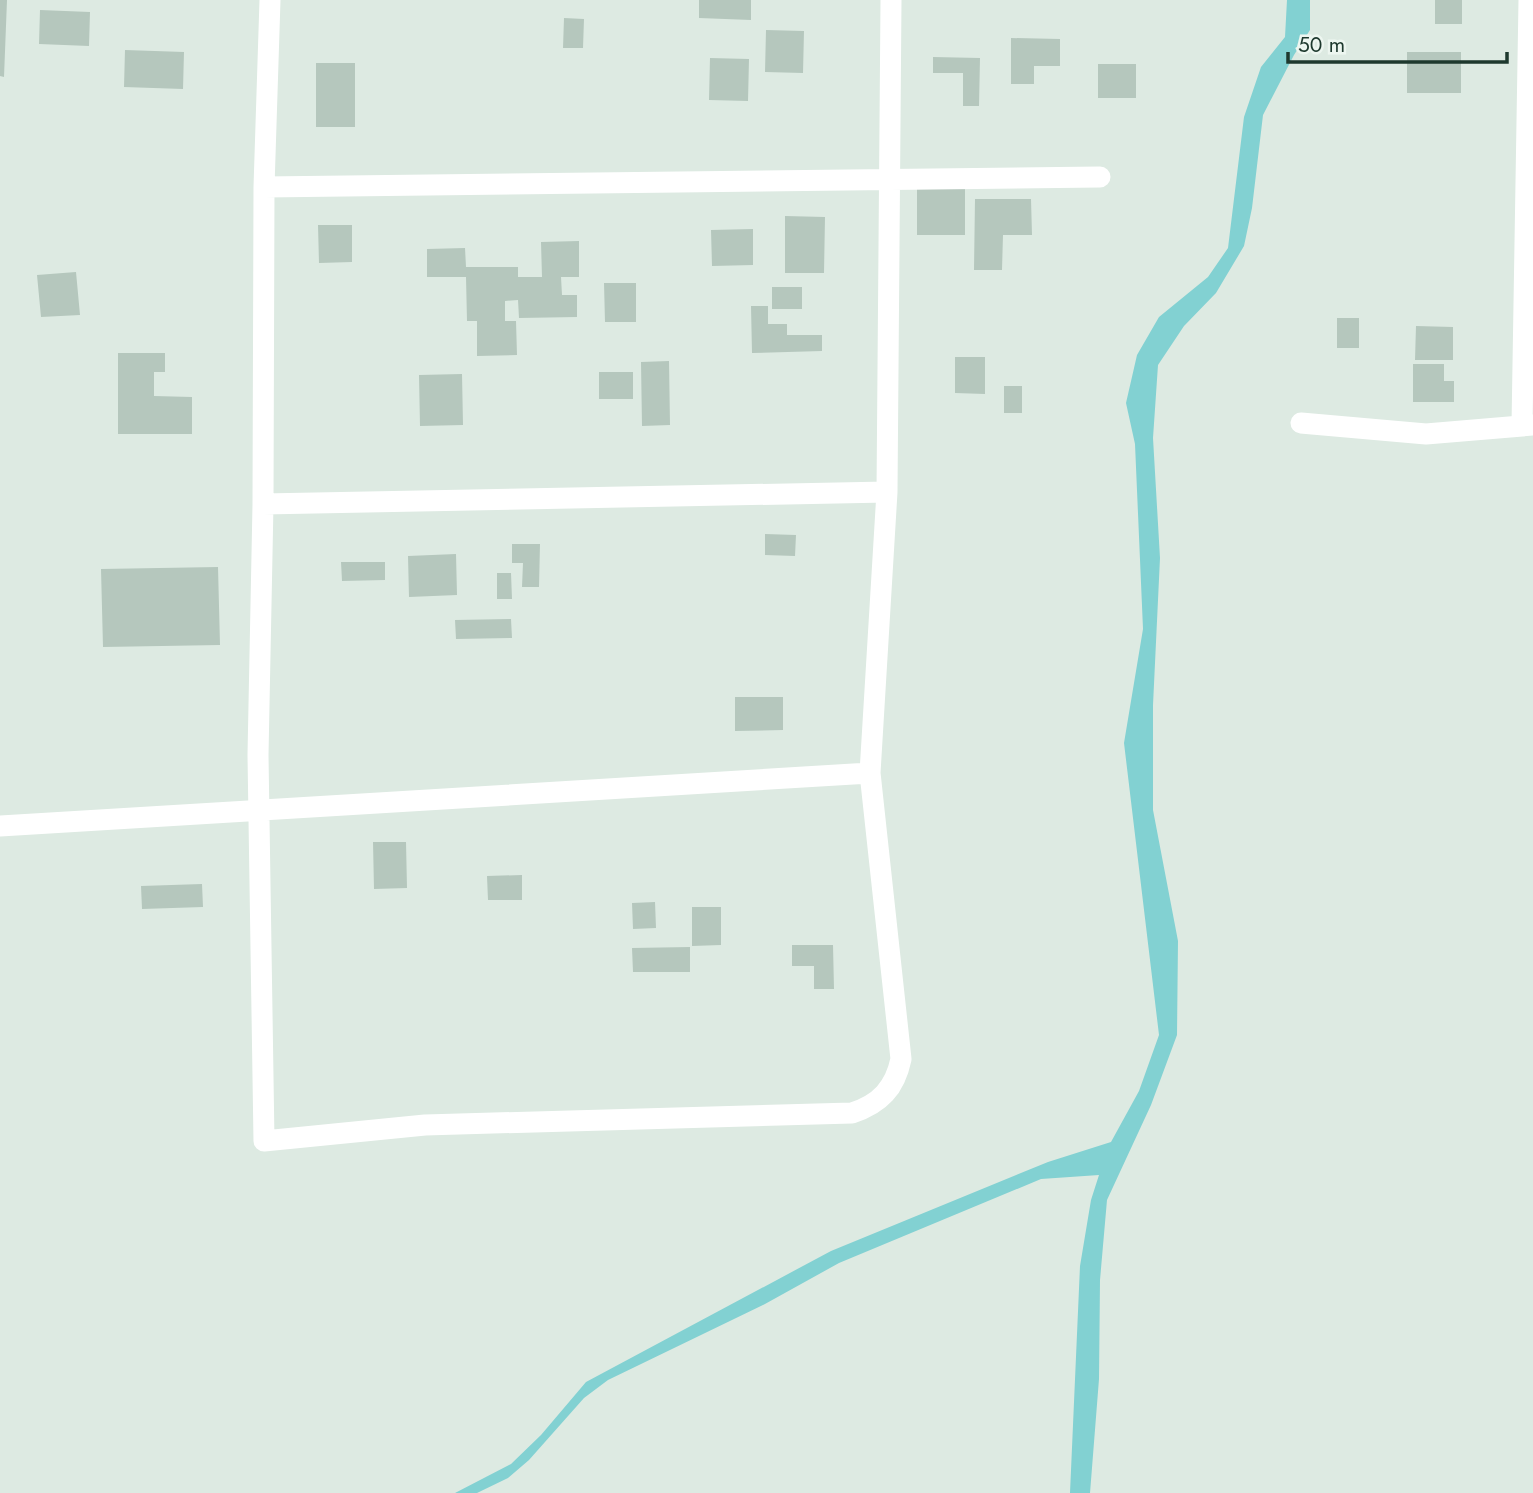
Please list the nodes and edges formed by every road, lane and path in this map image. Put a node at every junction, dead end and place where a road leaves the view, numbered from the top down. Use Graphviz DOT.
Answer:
graph roads {
  1 [pos="270,0"];
  2 [pos="891,0"];
  3 [pos="1529,0"];
  4 [pos="1529,154"];
  5 [pos="1100,177"];
  6 [pos="890,180"];
  7 [pos="264,187"];
  8 [pos="1301,423"];
  9 [pos="1528,425"];
  10 [pos="887,492"];
  11 [pos="263,504"];
  12 [pos="870,773"];
  13 [pos="259,810"];
  14 [pos="0,826"];
  1 -- 7 [label="street"];
  2 -- 6 [label="street"];
  3 -- 4 [label="street"];
  4 -- 9 [label="street"];
  5 -- 6 [label="street"];
  6 -- 7 [label="street"];
  6 -- 10 [label="street"];
  7 -- 11 [label="street"];
  8 -- 9 [label="street"];
  10 -- 11 [label="street"];
  10 -- 12 [label="street"];
  11 -- 13 [label="street"];
  12 -- 13 [label="street"];
  12 -- 13 [label="street"];
  13 -- 14 [label="street"];
}
